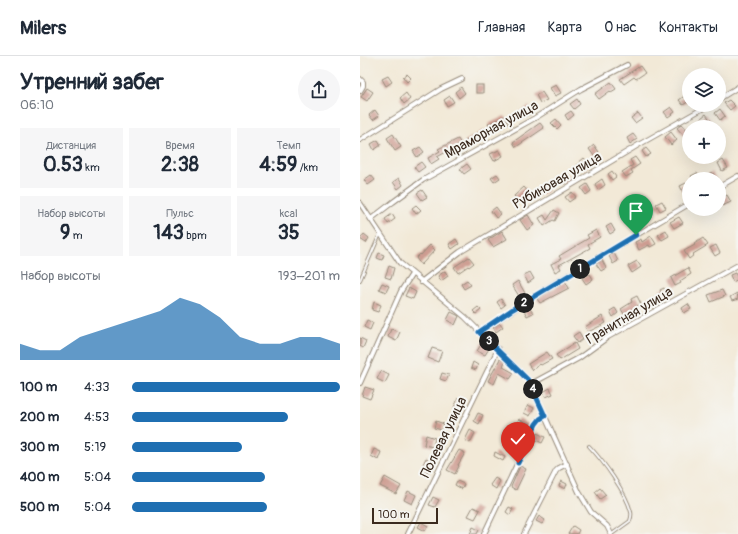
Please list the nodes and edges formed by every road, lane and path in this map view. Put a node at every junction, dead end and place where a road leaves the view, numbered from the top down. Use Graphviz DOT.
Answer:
graph roads {
  1 [pos="627,65"];
  2 [pos="360,79"];
  3 [pos="462,79"];
  4 [pos="738,87"];
  5 [pos="360,91"];
  6 [pos="726,95"];
  7 [pos="697,112"];
  8 [pos="360,140"];
  9 [pos="738,176"];
  10 [pos="726,183"];
  11 [pos="360,203"];
  12 [pos="682,208"];
  13 [pos="371,220"];
  14 [pos="380,234"];
  15 [pos="737,268"];
  16 [pos="412,274"];
  17 [pos="360,280"];
  18 [pos="422,282"];
  19 [pos="479,332"];
  20 [pos="498,349"];
  21 [pos="360,383"];
  22 [pos="531,384"];
  23 [pos="545,416"];
  24 [pos="589,446"];
  25 [pos="567,464"];
  26 [pos="408,534"];
  27 [pos="484,534"];
  28 [pos="524,534"];
  29 [pos="611,534"];
  1 -- 13 [label="street, Мраморная улица"];
  2 -- 5 [label="street"];
  3 -- 8 [label="street"];
  4 -- 6 [label="street"];
  7 -- 18 [label="street, Рубиновая улица"];
  9 -- 10 [label="street"];
  11 -- 13 [label="street"];
  12 -- 19 [label="street"];
  13 -- 14 [label="street"];
  14 -- 16 [label="street"];
  14 -- 17 [label="lane"];
  15 -- 22 [label="street, Гранитная улица"];
  16 -- 18 [label="street"];
  16 -- 21 [label="street"];
  18 -- 19 [label="street"];
  19 -- 20 [label="street"];
  20 -- 22 [label="street"];
  20 -- 26 [label="street, Полевая улица"];
  22 -- 23 [label="street"];
  23 -- 25 [label="street"];
  23 -- 27 [label="street"];
  24 -- 29 [label="lane"];
  25 -- 28 [label="street"];
  25 -- 29 [label="street"];
}
